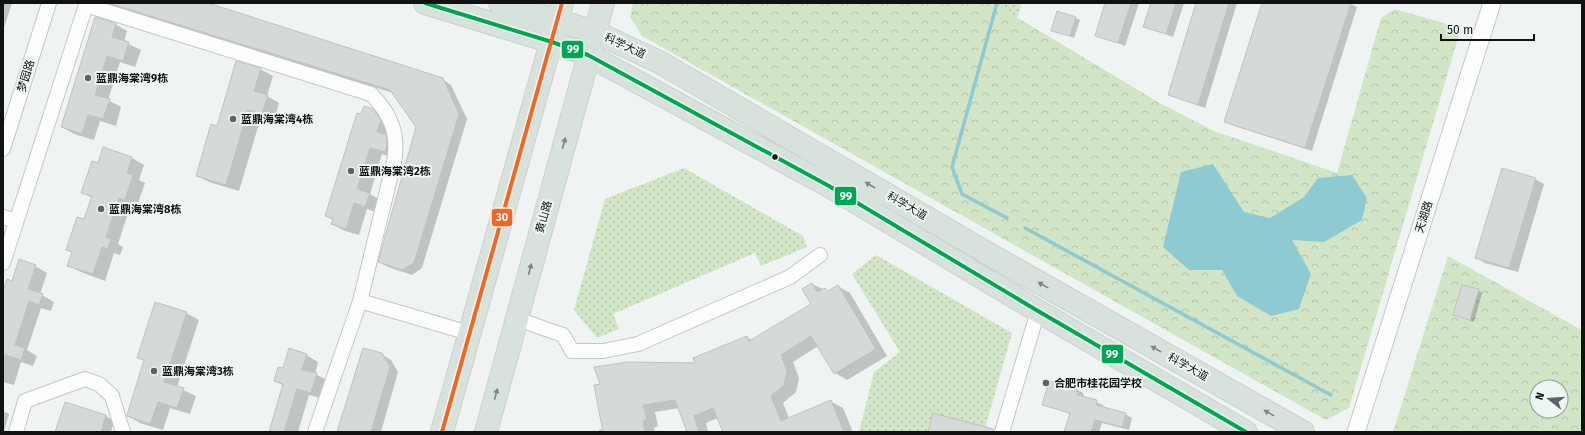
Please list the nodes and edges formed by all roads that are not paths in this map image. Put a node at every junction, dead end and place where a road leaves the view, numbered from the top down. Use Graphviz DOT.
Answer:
graph roads {
  1 [pos="49,3"];
  2 [pos="425,3"];
  3 [pos="500,3"];
  4 [pos="603,3"];
  5 [pos="1492,3"];
  6 [pos="560,12"];
  7 [pos="595,32"];
  8 [pos="552,42"];
  9 [pos="588,56"];
  10 [pos="3,149"];
  11 [pos="10,219"];
  12 [pos="820,255"];
  13 [pos="3,263"];
  14 [pos="360,301"];
  15 [pos="1038,311"];
  16 [pos="517,319"];
  17 [pos="469,333"];
  18 [pos="16,432"];
  19 [pos="123,432"];
  20 [pos="315,432"];
  21 [pos="442,432"];
  22 [pos="486,432"];
  23 [pos="1002,432"];
  24 [pos="1246,432"];
  25 [pos="1303,432"];
  26 [pos="1356,432"];
  1 -- 10 [label="street, 梦园路"];
  2 -- 8 [label="main road, 科学大道"];
  3 -- 6 [label="main road, 科学大道"];
  4 -- 7 [label="main road, 黄山路"];
  5 -- 26 [label="street, 天湖路"];
  6 -- 7 [label="main road, 科学大道"];
  6 -- 8 [label="main road"];
  7 -- 9 [label="main road, 黄山路"];
  25 -- 7 [label="main road, 科学大道, one-way"];
  8 -- 9 [label="main road, 科学大道"];
  8 -- 17 [label="main road"];
  9 -- 15 [label="main road, 科学大道"];
  16 -- 9 [label="main road, 黄山路, one-way"];
  11 -- 13 [label="street"];
  11 -- 14 [label="street"];
  12 -- 16 [label="street"];
  14 -- 17 [label="street"];
  14 -- 20 [label="street"];
  15 -- 23 [label="street"];
  15 -- 24 [label="main road, 科学大道"];
  22 -- 16 [label="main road, 黄山路, one-way"];
  17 -- 21 [label="main road"];
  18 -- 19 [label="street"];
}
